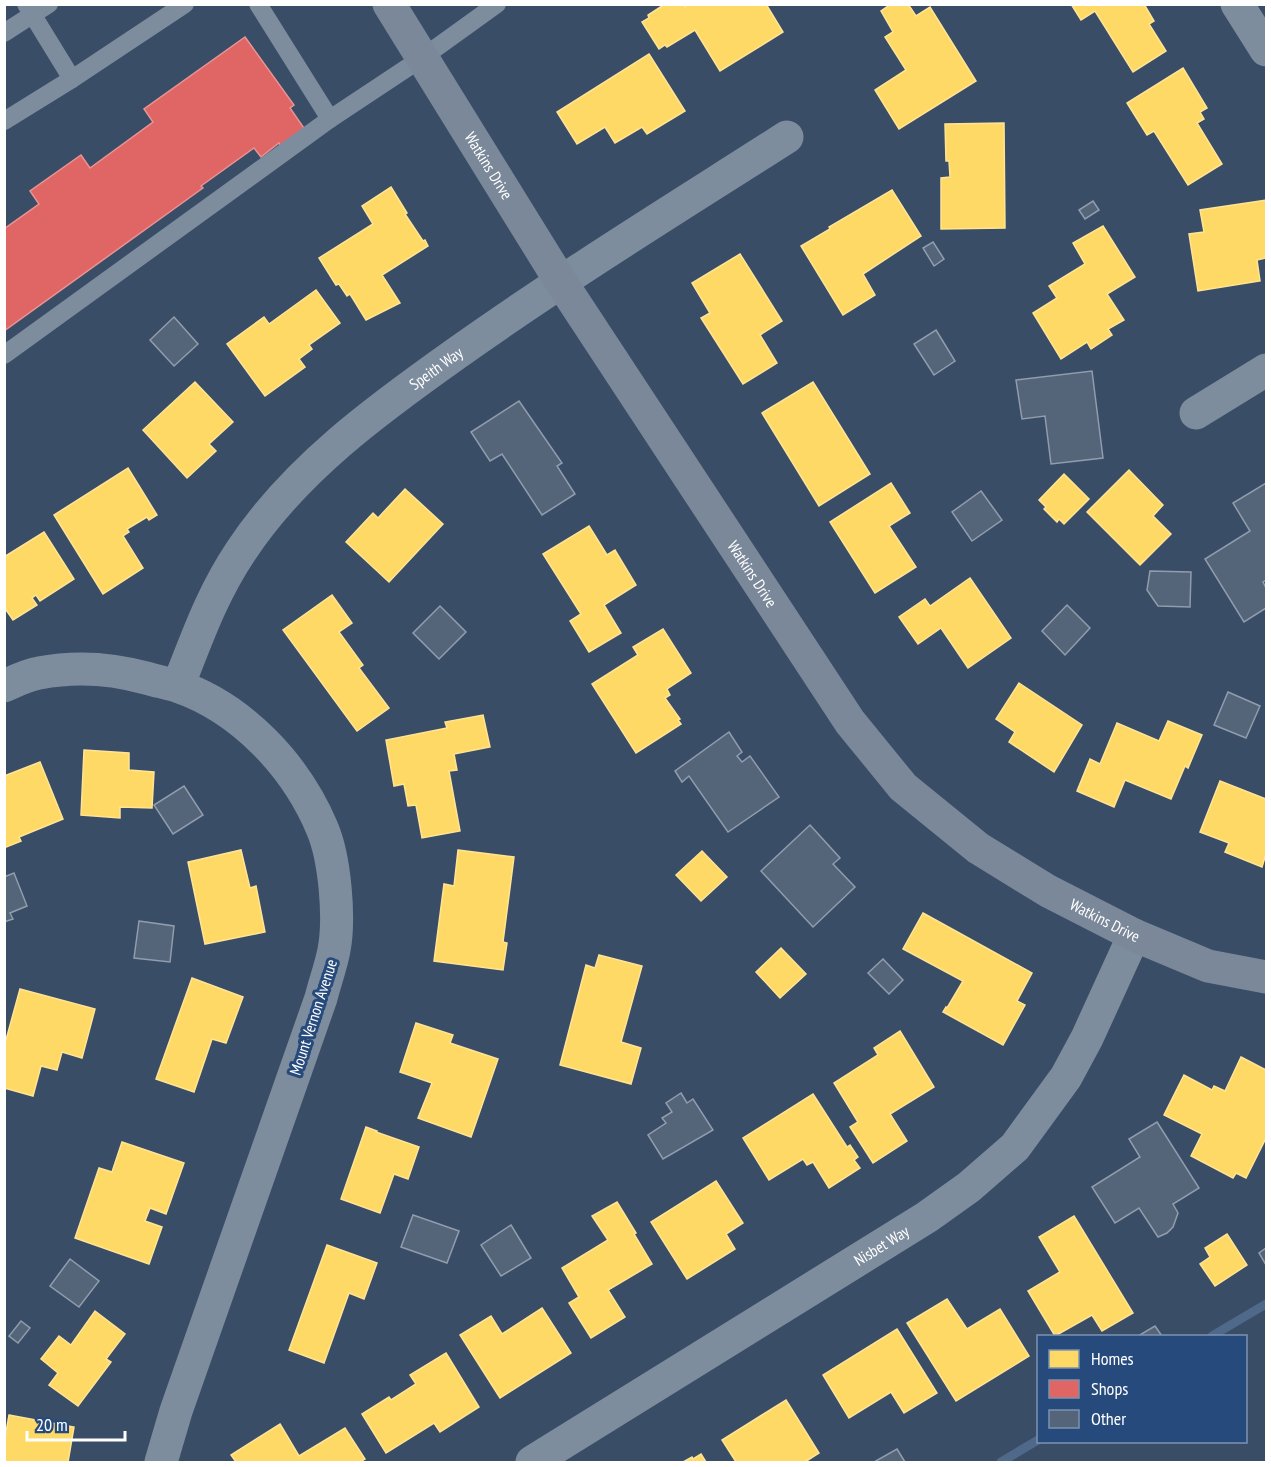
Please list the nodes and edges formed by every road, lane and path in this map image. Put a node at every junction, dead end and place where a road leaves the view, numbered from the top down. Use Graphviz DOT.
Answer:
graph roads {
  1 [pos="49,4"];
  2 [pos="186,4"];
  3 [pos="258,4"];
  4 [pos="389,4"];
  5 [pos="497,4"];
  6 [pos="1238,4"];
  7 [pos="30,10"];
  8 [pos="4,33"];
  9 [pos="1266,50"];
  10 [pos="422,58"];
  11 [pos="72,79"];
  12 [pos="330,119"];
  13 [pos="4,121"];
  14 [pos="787,137"];
  15 [pos="561,282"];
  16 [pos="4,355"];
  17 [pos="1266,370"];
  18 [pos="1196,413"];
  19 [pos="4,686"];
  20 [pos="178,686"];
  21 [pos="1134,935"];
  22 [pos="1266,977"];
  23 [pos="161,1462"];
  24 [pos="532,1462"];
  1 -- 7 [label="lane"];
  2 -- 11 [label="lane"];
  3 -- 12 [label="lane"];
  4 -- 10 [label="main road, Watkins Drive"];
  5 -- 10 [label="lane"];
  6 -- 9 [label="street"];
  7 -- 8 [label="lane"];
  7 -- 11 [label="lane"];
  10 -- 12 [label="lane"];
  10 -- 15 [label="main road, Watkins Drive"];
  11 -- 13 [label="lane"];
  12 -- 16 [label="lane"];
  14 -- 15 [label="street, Speith Way"];
  15 -- 20 [label="street, Speith Way"];
  15 -- 21 [label="main road, Watkins Drive"];
  17 -- 18 [label="street"];
  19 -- 20 [label="street, Mount Vernon Avenue"];
  20 -- 23 [label="street, Mount Vernon Avenue"];
  21 -- 22 [label="main road, Watkins Drive"];
  21 -- 24 [label="street, Nisbet Way"];
}
